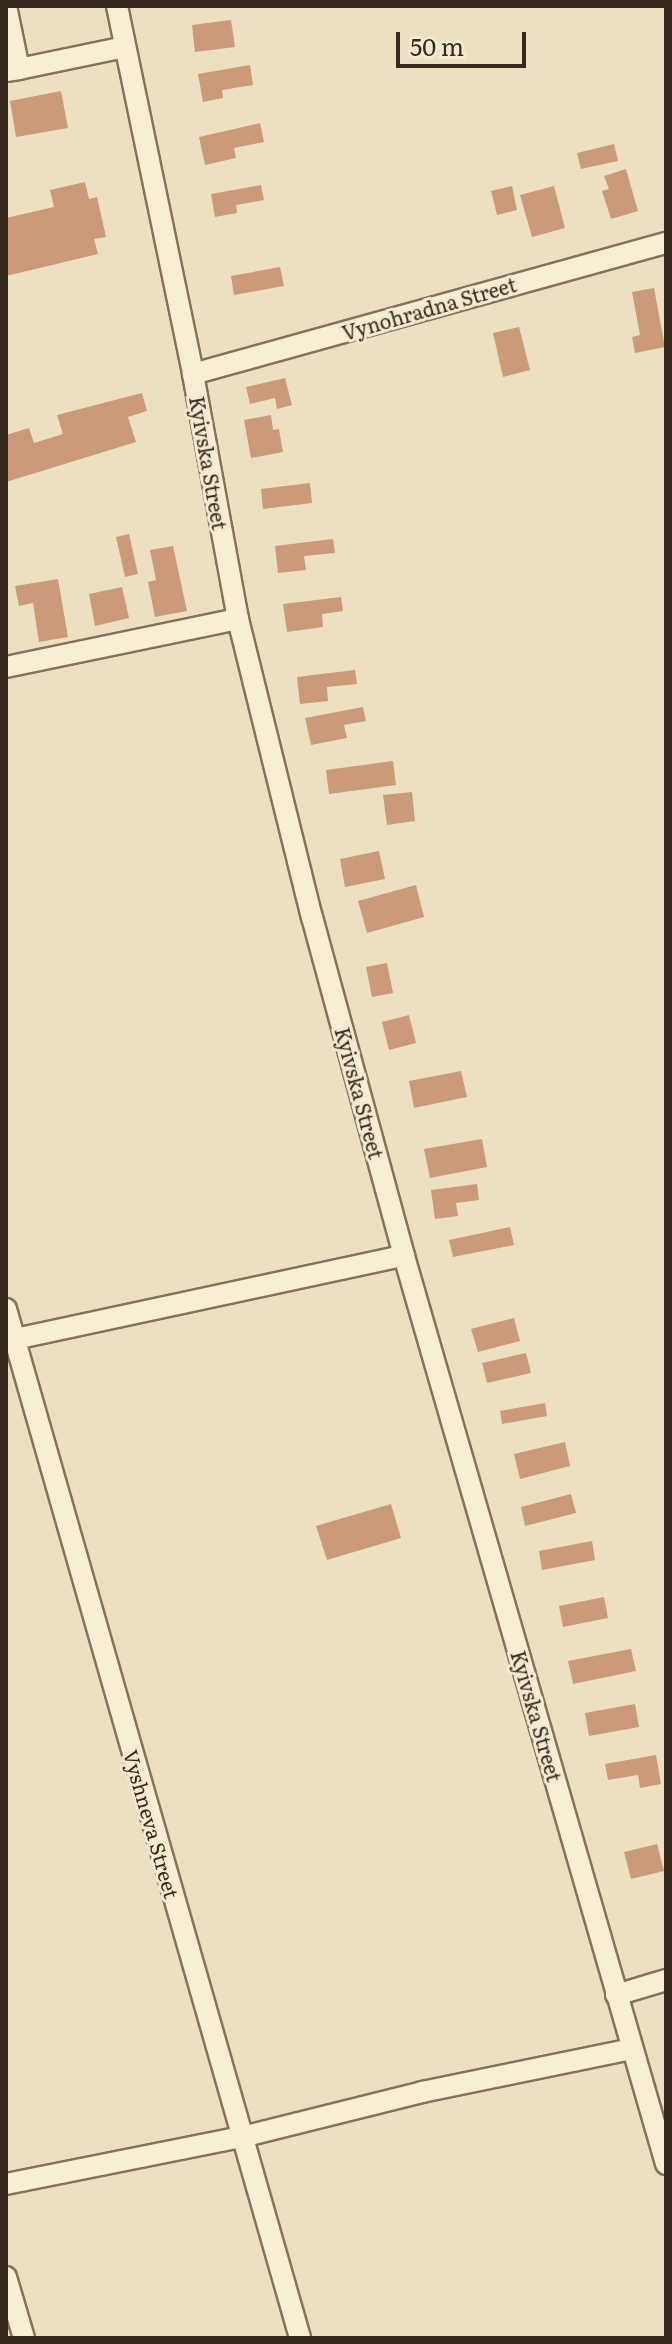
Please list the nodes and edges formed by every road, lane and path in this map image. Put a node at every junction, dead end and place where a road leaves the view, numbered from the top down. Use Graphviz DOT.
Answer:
graph roads {
  1 [pos="6,6"];
  2 [pos="117,6"];
  3 [pos="125,47"];
  4 [pos="12,70"];
  5 [pos="666,243"];
  6 [pos="193,374"];
  7 [pos="238,619"];
  8 [pos="6,667"];
  9 [pos="404,1256"];
  10 [pos="6,1309"];
  11 [pos="10,1340"];
  12 [pos="666,1980"];
  13 [pos="616,1995"];
  14 [pos="632,2049"];
  15 [pos="242,2137"];
  16 [pos="666,2164"];
  17 [pos="6,2184"];
  18 [pos="6,2277"];
  19 [pos="24,2338"];
  20 [pos="300,2338"];
  1 -- 4 [label="street"];
  2 -- 3 [label="street, Kyivska Street"];
  3 -- 4 [label="street"];
  3 -- 6 [label="street, Kyivska Street"];
  5 -- 6 [label="street, Vynohradna Street"];
  6 -- 7 [label="street, Kyivska Street"];
  7 -- 8 [label="street"];
  7 -- 9 [label="street, Kyivska Street"];
  9 -- 11 [label="street"];
  9 -- 13 [label="street, Kyivska Street"];
  10 -- 11 [label="street, Vyshneva Street"];
  11 -- 15 [label="street, Vyshneva Street"];
  12 -- 13 [label="street"];
  13 -- 14 [label="street, Kyivska Street"];
  14 -- 15 [label="street"];
  14 -- 16 [label="street, Kyivska Street"];
  15 -- 17 [label="street"];
  15 -- 20 [label="street, Vyshneva Street"];
  18 -- 19 [label="street"];
}
